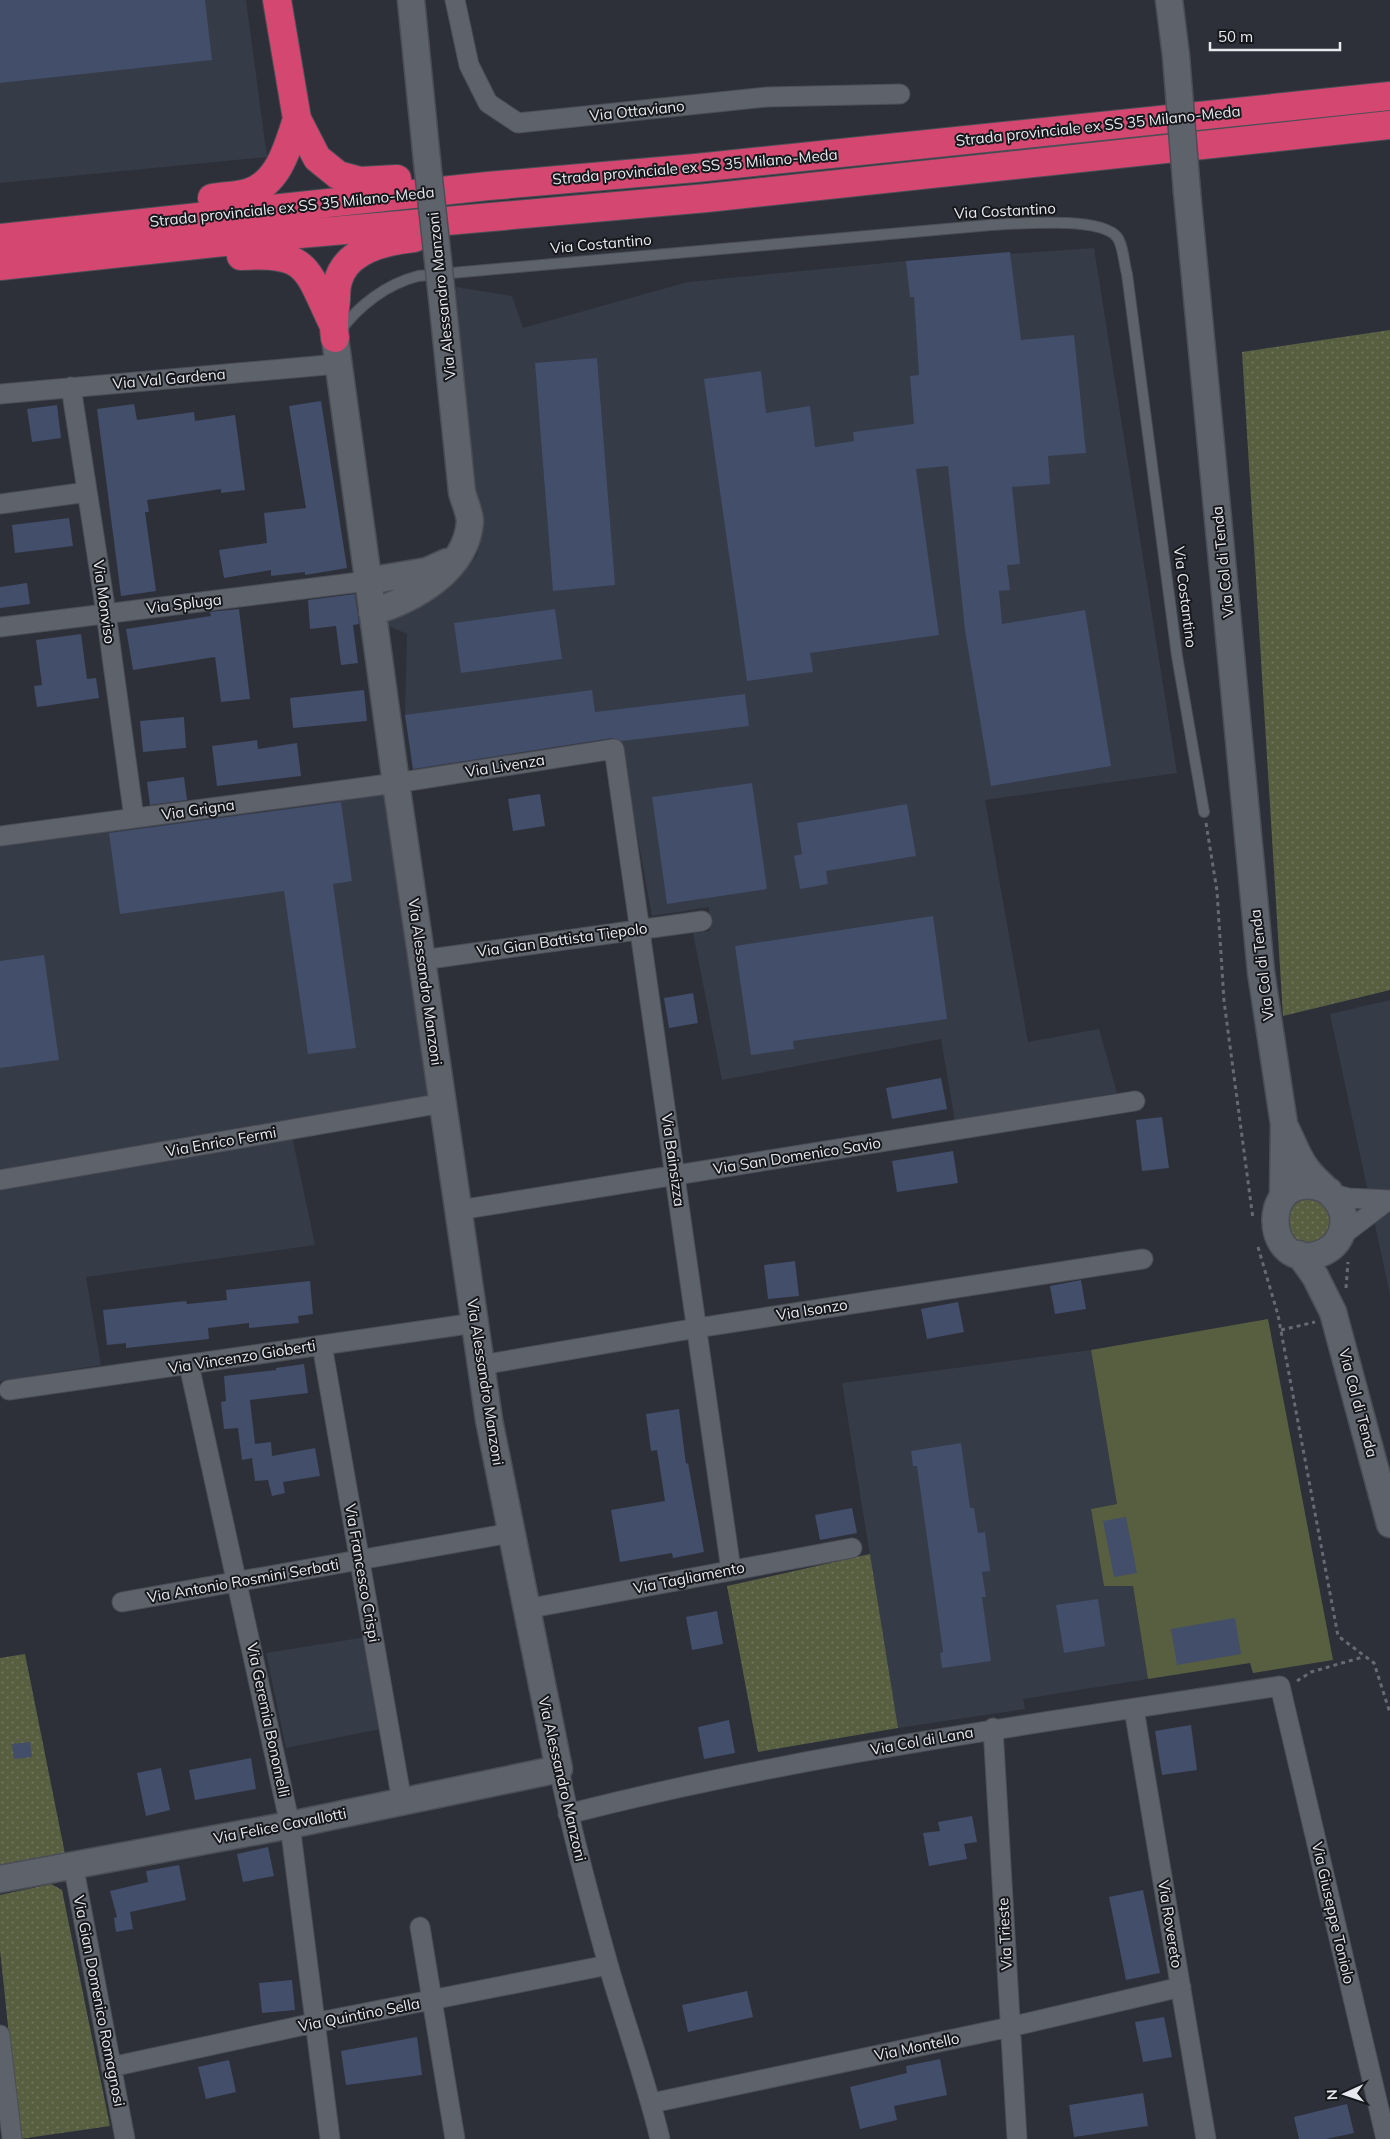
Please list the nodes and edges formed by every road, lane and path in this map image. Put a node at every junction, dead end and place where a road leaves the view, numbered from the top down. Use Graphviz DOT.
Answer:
graph roads {
  1 [pos="277,0"];
  2 [pos="411,0"];
  3 [pos="456,0"];
  4 [pos="1169,0"];
  5 [pos="900,94"];
  6 [pos="1390,96"];
  7 [pos="297,119"];
  8 [pos="1390,126"];
  9 [pos="488,186"];
  10 [pos="520,214"];
  11 [pos="114,226"];
  12 [pos="0,238"];
  13 [pos="166,247"];
  14 [pos="0,266"];
  15 [pos="335,342"];
  16 [pos="71,387"];
  17 [pos="0,394"];
  18 [pos="87,492"];
  19 [pos="0,504"];
  20 [pos="455,559"];
  21 [pos="368,581"];
  22 [pos="372,612"];
  23 [pos="106,613"];
  24 [pos="0,627"];
  25 [pos="614,749"];
  26 [pos="396,783"];
  27 [pos="1204,812"];
  28 [pos="134,818"];
  29 [pos="0,836"];
  30 [pos="702,921"];
  31 [pos="639,929"];
  32 [pos="422,960"];
  33 [pos="1135,1101"];
  34 [pos="443,1103"];
  35 [pos="1284,1124"];
  36 [pos="676,1175"];
  37 [pos="0,1180"];
  38 [pos="1331,1192"];
  39 [pos="1282,1197"];
  40 [pos="1389,1200"];
  41 [pos="459,1210"];
  42 [pos="1254,1224"];
  43 [pos="1257,1242"];
  44 [pos="1342,1246"];
  45 [pos="1299,1254"];
  46 [pos="1143,1259"];
  47 [pos="1340,1304"];
  48 [pos="475,1323"];
  49 [pos="697,1328"];
  50 [pos="322,1345"];
  51 [pos="189,1365"];
  52 [pos="481,1365"];
  53 [pos="9,1390"];
  54 [pos="1390,1524"];
  55 [pos="511,1533"];
  56 [pos="852,1548"];
  57 [pos="360,1561"];
  58 [pos="731,1570"];
  59 [pos="238,1580"];
  60 [pos="122,1602"];
  61 [pos="526,1609"];
  62 [pos="1364,1656"];
  63 [pos="1280,1686"];
  64 [pos="1134,1709"];
  65 [pos="1390,1713"];
  66 [pos="993,1728"];
  67 [pos="559,1769"];
  68 [pos="402,1802"];
  69 [pos="568,1814"];
  70 [pos="290,1825"];
  71 [pos="73,1864"];
  72 [pos="0,1878"];
  73 [pos="420,1927"];
  74 [pos="608,1965"];
  75 [pos="1181,1987"];
  76 [pos="432,2001"];
  77 [pos="314,2023"];
  78 [pos="1010,2028"];
  79 [pos="0,2035"];
  80 [pos="111,2067"];
  81 [pos="652,2103"];
  82 [pos="12,2139"];
  83 [pos="126,2139"];
  84 [pos="330,2139"];
  85 [pos="455,2139"];
  86 [pos="660,2139"];
  87 [pos="1017,2139"];
  88 [pos="1206,2139"];
  89 [pos="1386,2139"];
  1 -- 7 [label="highway"];
  2 -- 20 [label="main road, Via Alessandro Manzoni, bridge"];
  3 -- 5 [label="street, Via Ottaviano"];
  4 -- 35 [label="main road, Via Col di Tenda, bridge"];
  6 -- 9 [label="highway, Strada provinciale ex SS 35 Milano-Meda"];
  7 -- 9 [label="highway"];
  7 -- 11 [label="highway"];
  8 -- 10 [label="highway, Strada provinciale ex SS 35 Milano-Meda"];
  9 -- 11 [label="highway, Strada provinciale ex SS 35 Milano-Meda"];
  10 -- 13 [label="highway, Strada provinciale ex SS 35 Milano-Meda"];
  10 -- 15 [label="highway"];
  11 -- 12 [label="highway, Strada provinciale ex SS 35 Milano-Meda"];
  13 -- 14 [label="highway, Strada provinciale ex SS 35 Milano-Meda"];
  13 -- 15 [label="highway"];
  15 -- 16 [label="street, Via Val Gardena"];
  15 -- 21 [label="main road, Via Alessandro Manzoni"];
  15 -- 27 [label="lane, Via Costantino"];
  16 -- 17 [label="street, Via Val Gardena"];
  16 -- 18 [label="street, Via Monviso"];
  18 -- 19 [label="street"];
  18 -- 23 [label="street, Via Monviso"];
  20 -- 21 [label="main road"];
  20 -- 22 [label="main road, Via Alessandro Manzoni"];
  21 -- 22 [label="main road, Via Alessandro Manzoni"];
  21 -- 23 [label="street, Via Spluga"];
  22 -- 26 [label="main road, Via Alessandro Manzoni"];
  23 -- 24 [label="street, Via Spluga"];
  23 -- 28 [label="street, Via Monviso"];
  25 -- 26 [label="street, Via Livenza"];
  25 -- 31 [label="street, Via Bainsizza"];
  26 -- 28 [label="street, Via Grigna"];
  26 -- 32 [label="main road, Via Alessandro Manzoni"];
  27 -- 42 [label="path"];
  28 -- 29 [label="street, Via Grigna"];
  30 -- 31 [label="street, Via Gian Battista Tiepolo"];
  31 -- 32 [label="street, Via Gian Battista Tiepolo"];
  31 -- 36 [label="street, Via Bainsizza"];
  32 -- 34 [label="main road, Via Alessandro Manzoni"];
  33 -- 36 [label="street, Via San Domenico Savio"];
  34 -- 37 [label="street, Via Enrico Fermi"];
  34 -- 41 [label="main road, Via Alessandro Manzoni"];
  35 -- 38 [label="main road, Via Col di Tenda"];
  35 -- 39 [label="main road, Via Col di Tenda"];
  36 -- 41 [label="street, Via San Domenico Savio"];
  36 -- 49 [label="street, Via Bainsizza"];
  38 -- 39 [label="main road"];
  38 -- 40 [label="street"];
  38 -- 44 [label="main road, Via Col di Tenda"];
  39 -- 45 [label="main road, Via Col di Tenda"];
  40 -- 44 [label="street"];
  41 -- 48 [label="main road, Via Alessandro Manzoni"];
  43 -- 62 [label="path"];
  44 -- 45 [label="main road"];
  44 -- 47 [label="main road, Via Col di Tenda"];
  44 -- 47 [label="path"];
  45 -- 47 [label="main road, Via Col di Tenda"];
  46 -- 49 [label="street, Via Isonzo"];
  47 -- 54 [label="main road, Via Col di Tenda"];
  48 -- 50 [label="street, Via Vincenzo Gioberti"];
  48 -- 52 [label="main road, Via Alessandro Manzoni"];
  49 -- 52 [label="street, Via Isonzo"];
  49 -- 58 [label="street, Via Bainsizza"];
  50 -- 51 [label="street, Via Vincenzo Gioberti"];
  50 -- 57 [label="street, Via Francesco Crispi"];
  51 -- 53 [label="street, Via Vincenzo Gioberti"];
  51 -- 59 [label="street, Via Geremia Bonomelli"];
  52 -- 55 [label="main road, Via Alessandro Manzoni"];
  55 -- 57 [label="street, Via Antonio Rosmini Serbati"];
  55 -- 61 [label="main road, Via Alessandro Manzoni"];
  56 -- 58 [label="street, Via Tagliamento"];
  57 -- 59 [label="street, Via Antonio Rosmini Serbati"];
  57 -- 68 [label="street, Via Francesco Crispi"];
  58 -- 61 [label="street, Via Tagliamento"];
  59 -- 60 [label="street, Via Antonio Rosmini Serbati"];
  59 -- 70 [label="street, Via Geremia Bonomelli"];
  61 -- 67 [label="main road, Via Alessandro Manzoni"];
  62 -- 63 [label="path"];
  62 -- 65 [label="path"];
  63 -- 64 [label="street, Via Col di Lana"];
  63 -- 89 [label="street, Via Giuseppe Toniolo"];
  64 -- 66 [label="street, Via Col di Lana"];
  64 -- 75 [label="street, Via Rovereto"];
  66 -- 69 [label="street, Via Col di Lana"];
  66 -- 78 [label="street, Via Trieste"];
  67 -- 68 [label="main road, Via Felice Cavallotti"];
  67 -- 69 [label="street, Via Alessandro Manzoni"];
  68 -- 70 [label="main road, Via Felice Cavallotti"];
  69 -- 74 [label="street, Via Alessandro Manzoni"];
  70 -- 71 [label="main road, Via Felice Cavallotti"];
  70 -- 77 [label="street, Via Geremia Bonomelli"];
  71 -- 72 [label="main road, Via Felice Cavallotti"];
  71 -- 80 [label="street, Via Gian Domenico Romagnosi"];
  73 -- 76 [label="street"];
  74 -- 76 [label="street, Via Quintino Sella"];
  74 -- 81 [label="street, Via Alessandro Manzoni"];
  75 -- 78 [label="street, Via Montello"];
  75 -- 88 [label="street, Via Rovereto"];
  76 -- 77 [label="street, Via Quintino Sella"];
  76 -- 85 [label="street"];
  77 -- 80 [label="street, Via Quintino Sella"];
  77 -- 84 [label="street, Via Geremia Bonomelli"];
  78 -- 81 [label="street, Via Montello"];
  78 -- 87 [label="street, Via Trieste"];
  79 -- 82 [label="street"];
  80 -- 83 [label="street, Via Gian Domenico Romagnosi"];
  81 -- 86 [label="street, Via Alessandro Manzoni"];
}
